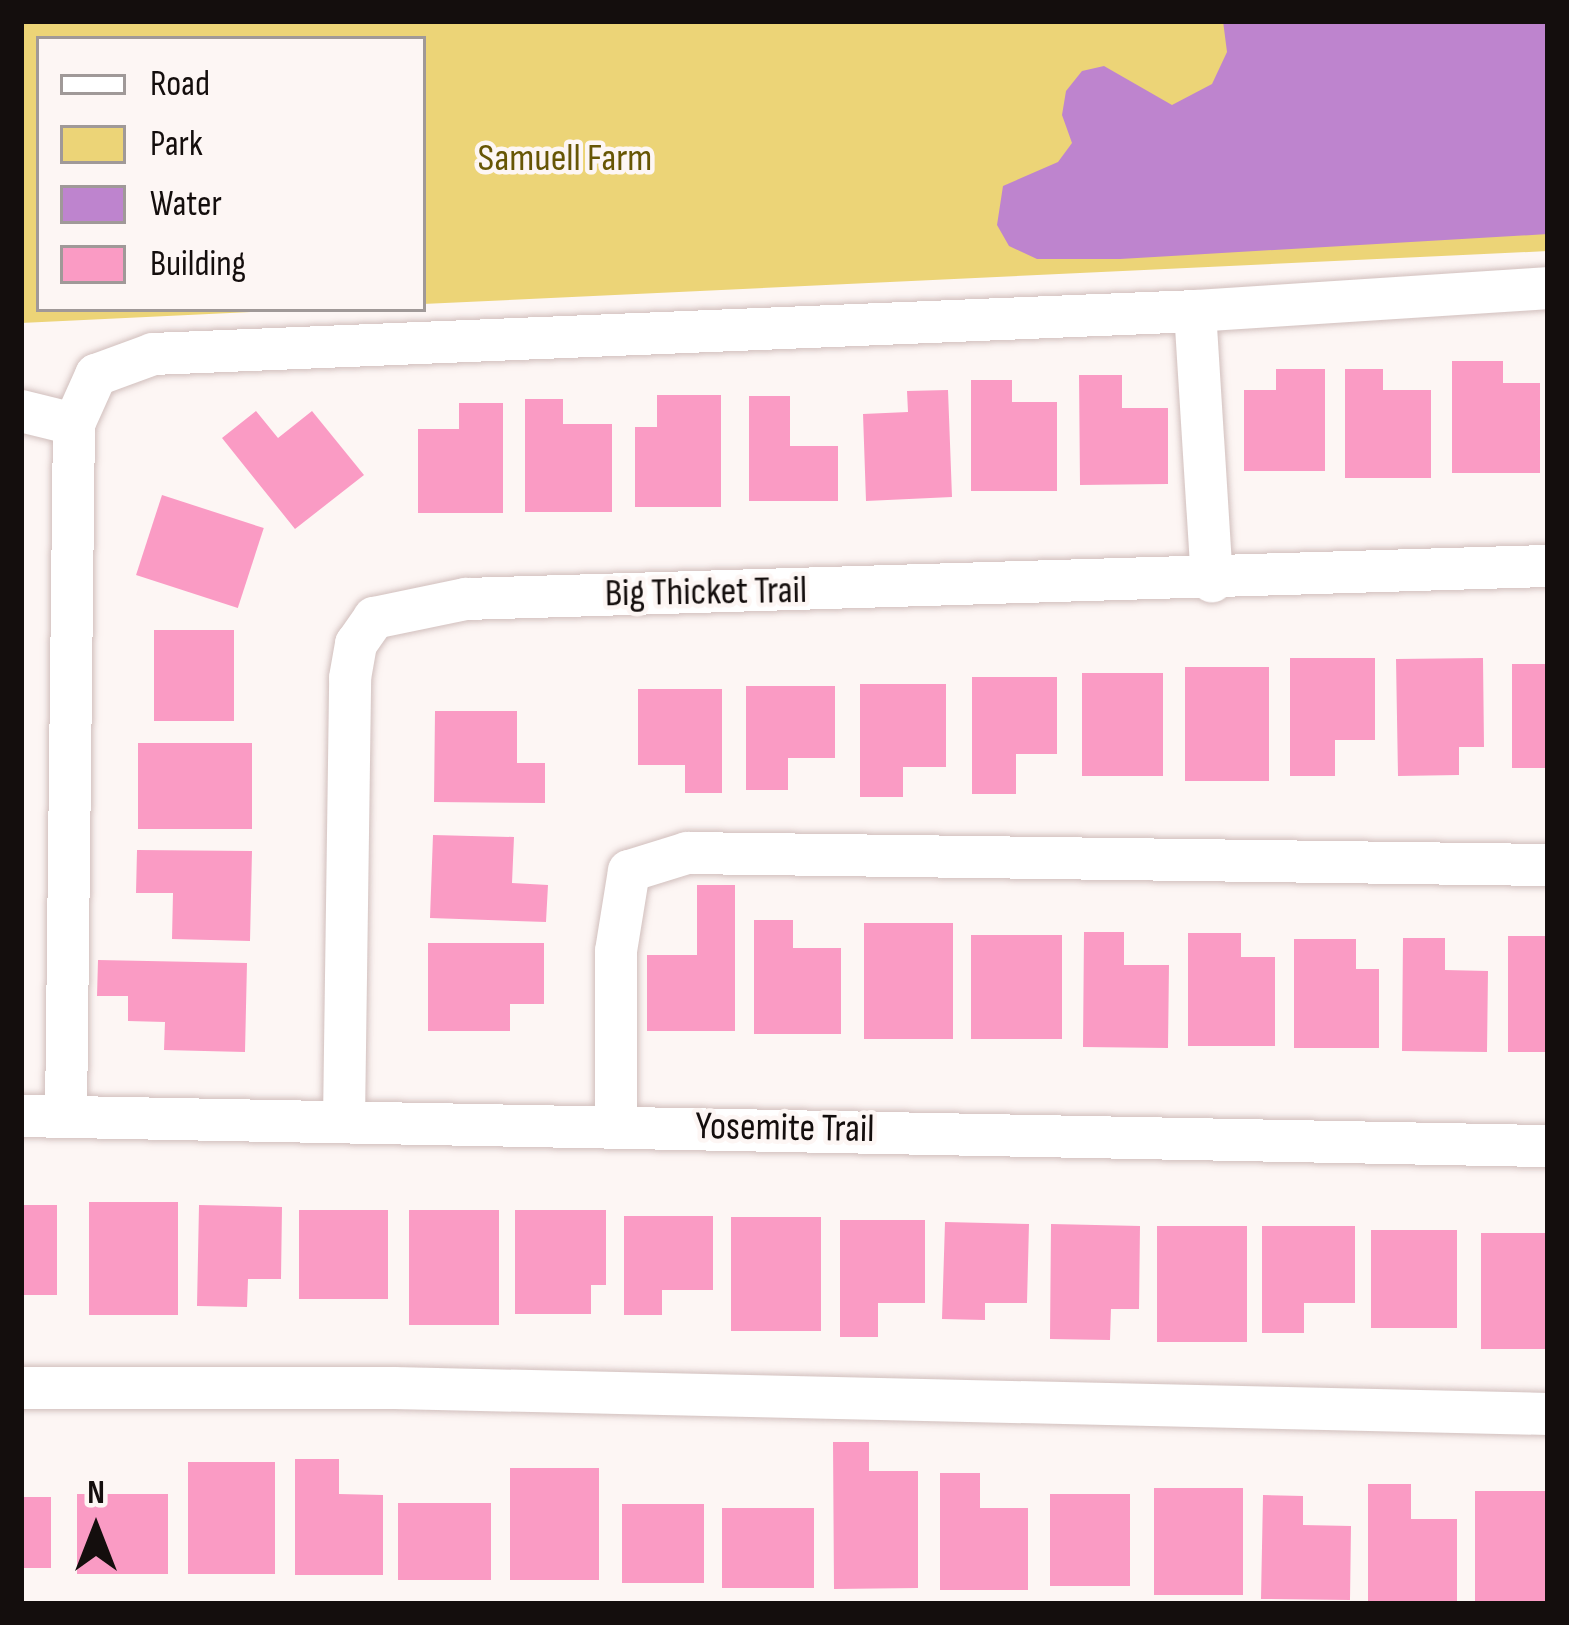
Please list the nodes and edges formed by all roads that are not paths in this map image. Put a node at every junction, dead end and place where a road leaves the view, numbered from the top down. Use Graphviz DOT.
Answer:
graph roads {
  1 [pos="1548,288"];
  2 [pos="1195,311"];
  3 [pos="21,411"];
  4 [pos="74,424"];
  5 [pos="1548,566"];
  6 [pos="1212,581"];
  7 [pos="1548,865"];
  8 [pos="21,1116"];
  9 [pos="66,1117"];
  10 [pos="344,1120"];
  11 [pos="616,1126"];
  12 [pos="1548,1146"];
  13 [pos="21,1388"];
  14 [pos="1548,1414"];
  1 -- 2 [label="street"];
  2 -- 4 [label="street"];
  2 -- 6 [label="street"];
  3 -- 4 [label="street"];
  4 -- 9 [label="street"];
  5 -- 6 [label="street, Big Thicket Trail"];
  6 -- 10 [label="street, Big Thicket Trail"];
  7 -- 11 [label="street"];
  8 -- 9 [label="street, Yosemite Trail"];
  9 -- 10 [label="street, Yosemite Trail"];
  10 -- 11 [label="street, Yosemite Trail"];
  11 -- 12 [label="street, Yosemite Trail"];
  13 -- 14 [label="street"];
}
